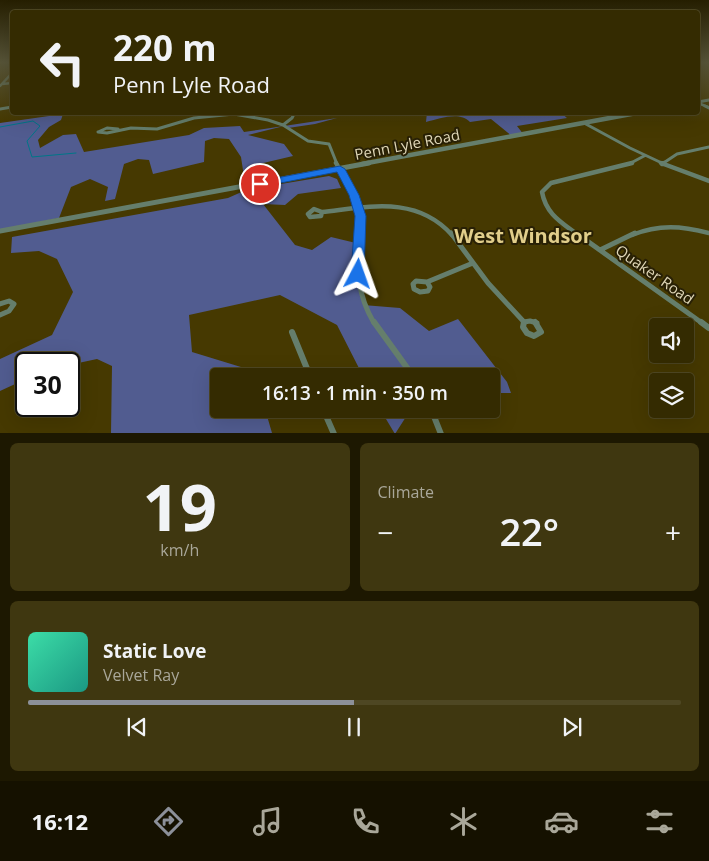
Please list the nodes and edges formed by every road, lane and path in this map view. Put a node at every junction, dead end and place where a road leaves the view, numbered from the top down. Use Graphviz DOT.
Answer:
graph roads {
  1 [pos="219,115"];
  2 [pos="245,115"];
  3 [pos="294,115"];
  4 [pos="621,115"];
  5 [pos="584,123"];
  6 [pos="283,125"];
  7 [pos="98,132"];
  8 [pos="709,147"];
  9 [pos="644,156"];
  10 [pos="662,164"];
  11 [pos="340,169"];
  12 [pos="709,181"];
  13 [pos="359,208"];
  14 [pos="322,212"];
  15 [pos="0,231"];
  16 [pos="709,233"];
  17 [pos="600,250"];
  18 [pos="473,263"];
  19 [pos="427,282"];
  20 [pos="0,304"];
  21 [pos="0,315"];
  22 [pos="524,322"];
  23 [pos="709,328"];
  24 [pos="292,332"];
  25 [pos="307,368"];
  26 [pos="408,368"];
  27 [pos="328,418"];
  28 [pos="435,418"];
  29 [pos="334,433"];
  30 [pos="441,433"];
  1 -- 7 [label="street"];
  2 -- 6 [label="street"];
  3 -- 6 [label="street"];
  4 -- 5 [label="street, Penn Lyle Road"];
  5 -- 9 [label="street"];
  5 -- 11 [label="street, Penn Lyle Road"];
  6 -- 11 [label="street"];
  8 -- 10 [label="street"];
  9 -- 10 [label="street"];
  9 -- 17 [label="street, Quaker Road"];
  10 -- 12 [label="street"];
  11 -- 13 [label="street"];
  11 -- 15 [label="street, Penn Lyle Road"];
  13 -- 14 [label="street"];
  13 -- 18 [label="street"];
  13 -- 26 [label="street"];
  16 -- 17 [label="street"];
  17 -- 23 [label="street, Quaker Road"];
  18 -- 19 [label="street"];
  18 -- 22 [label="street"];
  20 -- 21 [label="street"];
  24 -- 25 [label="street"];
  27 -- 29 [label="street"];
  28 -- 30 [label="street"];
}
